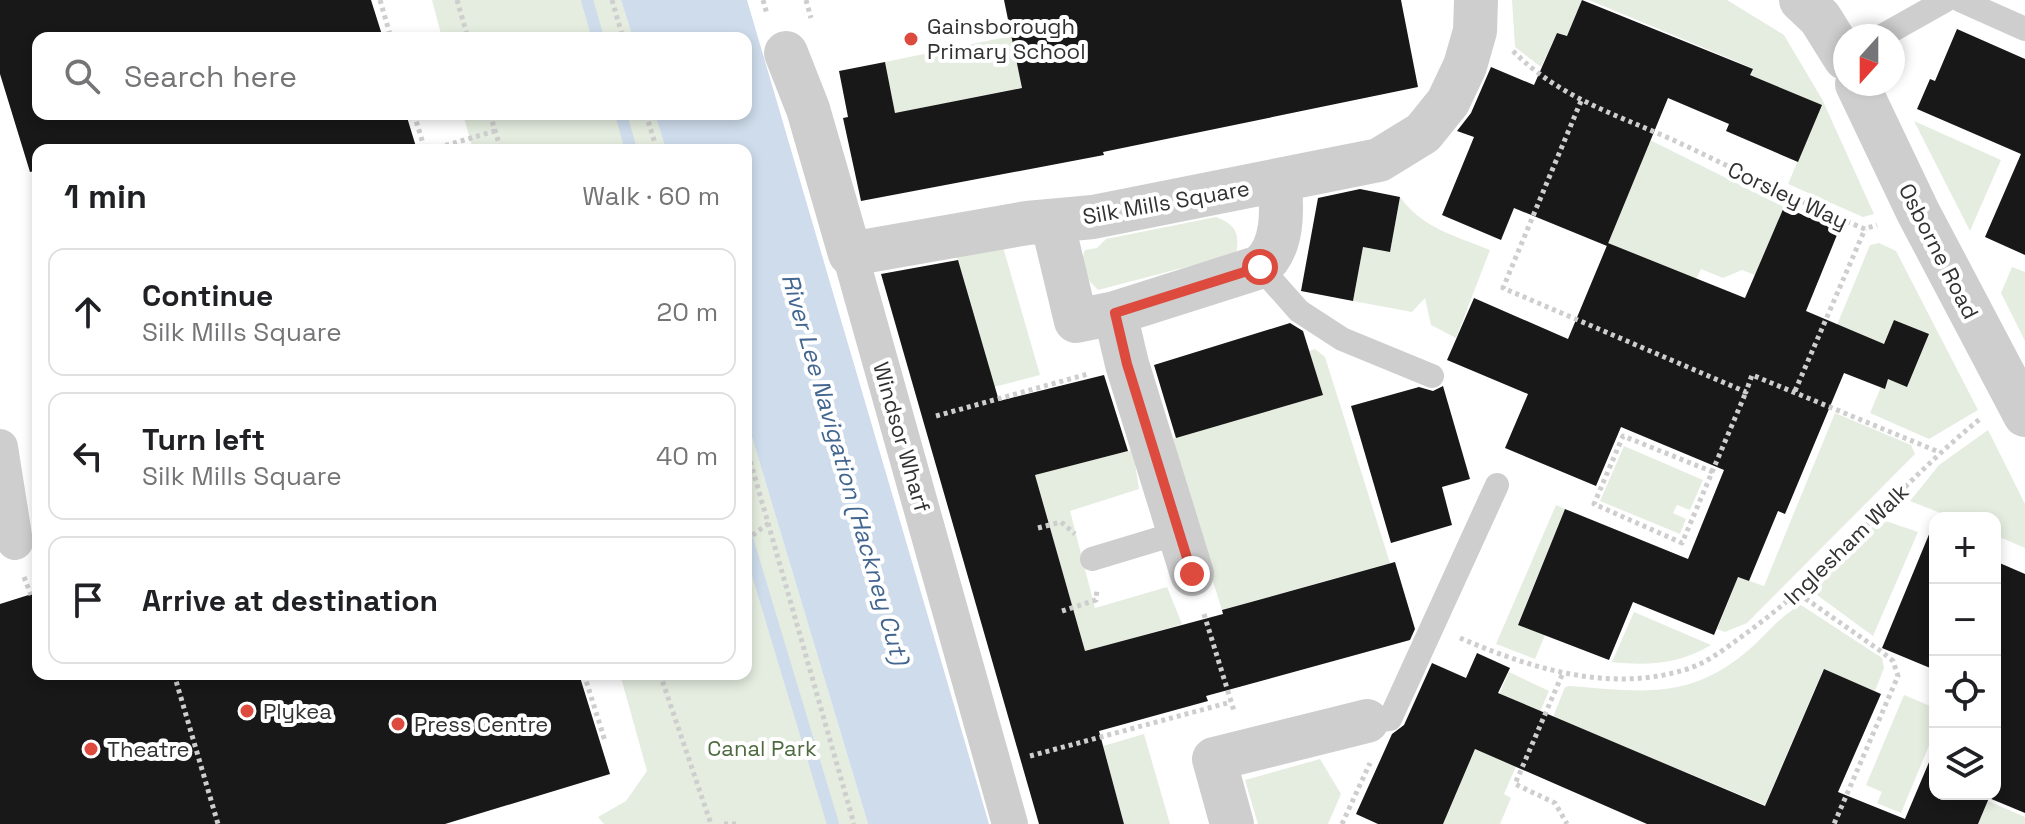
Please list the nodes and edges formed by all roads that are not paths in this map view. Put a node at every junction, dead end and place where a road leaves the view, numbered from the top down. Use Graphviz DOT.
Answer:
graph roads {
  1 [pos="1476,0"];
  2 [pos="1801,0"];
  3 [pos="1946,0"];
  4 [pos="1960,0"];
  5 [pos="1903,24"];
  6 [pos="2025,29"];
  7 [pos="1833,38"];
  8 [pos="786,53"];
  9 [pos="1863,96"];
  10 [pos="1280,181"];
  11 [pos="1052,221"];
  12 [pos="850,254"];
  13 [pos="1260,267"];
  14 [pos="1115,313"];
  15 [pos="1432,376"];
  16 [pos="2025,415"];
  17 [pos="0,447"];
  18 [pos="1497,485"];
  19 [pos="1178,533"];
  20 [pos="15,542"];
  21 [pos="1092,559"];
  22 [pos="1192,574"];
  23 [pos="1378,720"];
  24 [pos="1010,824"];
  25 [pos="1232,824"];
  1 -- 10 [label="street, Silk Mills Square"];
  2 -- 7 [label="street"];
  3 -- 5 [label="lane"];
  4 -- 6 [label="lane"];
  8 -- 12 [label="street, Windsor Wharf"];
  9 -- 16 [label="street, Osborne Road"];
  10 -- 11 [label="street, Silk Mills Square"];
  10 -- 13 [label="street, Silk Mills Square"];
  11 -- 12 [label="street, Silk Mills Square"];
  11 -- 14 [label="street, Silk Mills Square"];
  12 -- 24 [label="street, Windsor Wharf"];
  13 -- 14 [label="street, Silk Mills Square"];
  13 -- 15 [label="lane"];
  14 -- 19 [label="street"];
  17 -- 20 [label="street"];
  18 -- 23 [label="lane"];
  19 -- 21 [label="lane"];
  19 -- 22 [label="street"];
  23 -- 25 [label="street"];
}
